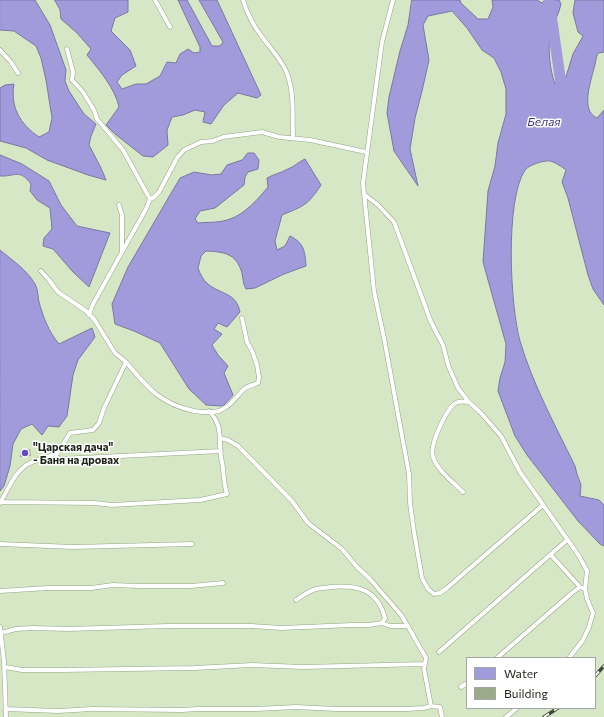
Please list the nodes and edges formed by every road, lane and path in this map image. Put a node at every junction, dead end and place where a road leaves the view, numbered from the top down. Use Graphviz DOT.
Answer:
graph roads {
  1 [pos="155,0"];
  2 [pos="243,0"];
  3 [pos="393,0"];
  4 [pos="170,27"];
  5 [pos="67,49"];
  6 [pos="0,50"];
  7 [pos="18,74"];
  8 [pos="293,137"];
  9 [pos="366,152"];
  10 [pos="364,194"];
  11 [pos="150,199"];
  12 [pos="118,205"];
  13 [pos="122,251"];
  14 [pos="41,272"];
  15 [pos="89,315"];
  16 [pos="242,318"];
  17 [pos="126,362"];
  18 [pos="469,402"];
  19 [pos="209,411"];
  20 [pos="220,438"];
  21 [pos="221,451"];
  22 [pos="53,456"];
  23 [pos="463,492"];
  24 [pos="0,502"];
  25 [pos="543,505"];
  26 [pos="567,540"];
  27 [pos="0,544"];
  28 [pos="192,544"];
  29 [pos="551,555"];
  30 [pos="223,583"];
  31 [pos="580,587"];
  32 [pos="585,589"];
  33 [pos="0,591"];
  34 [pos="296,600"];
  35 [pos="382,623"];
  36 [pos="407,626"];
  37 [pos="0,627"];
  38 [pos="1,632"];
  39 [pos="439,652"];
  40 [pos="498,657"];
  41 [pos="570,657"];
  42 [pos="425,664"];
  43 [pos="4,667"];
  44 [pos="466,684"];
  45 [pos="462,687"];
  46 [pos="431,706"];
  47 [pos="6,709"];
  48 [pos="516,709"];
  49 [pos="6,717"];
  50 [pos="442,717"];
  51 [pos="506,717"];
  1 -- 4 [label="lane"];
  2 -- 8 [label="lane"];
  3 -- 9 [label="lane"];
  5 -- 11 [label="lane"];
  6 -- 7 [label="lane"];
  8 -- 9 [label="lane"];
  8 -- 11 [label="lane"];
  9 -- 10 [label="lane"];
  10 -- 18 [label="lane"];
  10 -- 25 [label="lane"];
  11 -- 13 [label="lane"];
  12 -- 13 [label="lane"];
  13 -- 15 [label="lane"];
  14 -- 15 [label="lane"];
  15 -- 17 [label="lane"];
  16 -- 19 [label="lane"];
  17 -- 19 [label="lane"];
  17 -- 22 [label="lane"];
  18 -- 23 [label="lane"];
  18 -- 25 [label="lane"];
  19 -- 20 [label="lane"];
  20 -- 21 [label="lane"];
  20 -- 36 [label="lane"];
  21 -- 22 [label="lane"];
  21 -- 24 [label="lane"];
  22 -- 24 [label="lane"];
  25 -- 26 [label="lane"];
  26 -- 29 [label="lane"];
  26 -- 32 [label="lane"];
  27 -- 28 [label="lane"];
  29 -- 31 [label="lane"];
  29 -- 39 [label="lane"];
  30 -- 33 [label="lane"];
  31 -- 32 [label="lane"];
  31 -- 40 [label="lane"];
  32 -- 41 [label="lane"];
  34 -- 35 [label="lane"];
  35 -- 36 [label="lane"];
  35 -- 38 [label="lane"];
  36 -- 42 [label="lane"];
  37 -- 38 [label="lane"];
  38 -- 43 [label="lane"];
  42 -- 43 [label="lane"];
  42 -- 46 [label="lane"];
  43 -- 47 [label="lane"];
  44 -- 45 [label="lane"];
  46 -- 47 [label="lane"];
  46 -- 50 [label="lane"];
  47 -- 49 [label="lane"];
  48 -- 51 [label="lane"];
}
